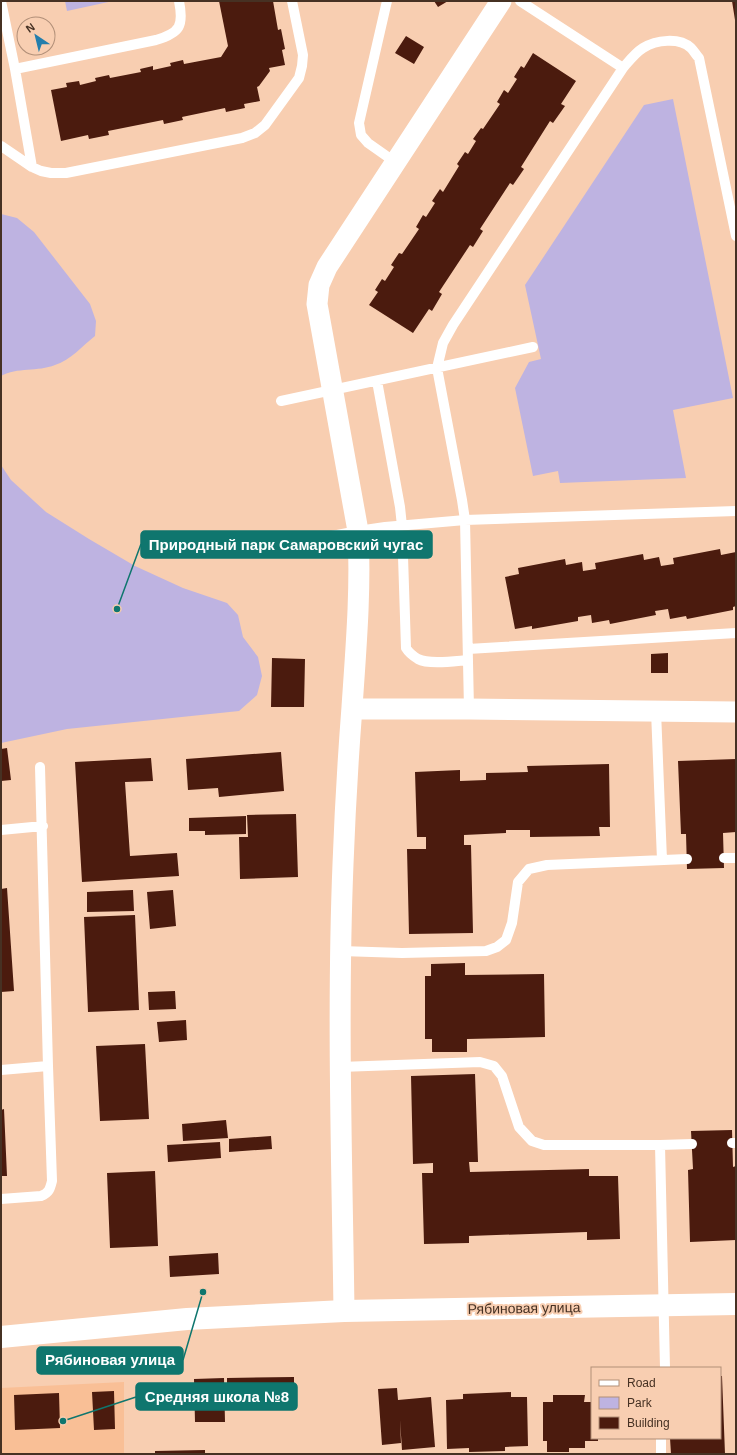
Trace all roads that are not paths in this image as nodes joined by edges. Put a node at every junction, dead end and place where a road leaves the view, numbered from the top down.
1 (1, 1) edge
2 (179, 1) edge
3 (292, 1) edge
4 (387, 1) edge
5 (501, 1) edge
6 (520, 1) edge
7 (622, 68) junction
8 (15, 69) junction
9 (1, 146) edge
10 (395, 162) junction
11 (32, 167) junction
12 (736, 236) edge
13 (533, 347) dead end
14 (436, 368) junction
15 (377, 381) junction
16 (332, 390) junction
17 (281, 401) dead end
18 (736, 511) edge
19 (465, 520) junction
20 (402, 526) junction
21 (358, 531) junction
22 (311, 540) dead end
23 (736, 633) edge
24 (468, 649) junction
25 (468, 660) junction
26 (352, 709) junction
27 (469, 709) junction
28 (656, 711) junction
29 (736, 712) edge
30 (40, 767) dead end
31 (43, 826) junction
32 (1, 830) edge
33 (724, 858) dead end
34 (736, 858) edge
35 (687, 859) dead end
36 (662, 860) junction
37 (341, 951) junction
38 (48, 1066) junction
39 (340, 1067) junction
40 (1, 1070) edge
41 (692, 1144) dead end
42 (660, 1145) junction
43 (1, 1199) edge
44 (736, 1304) edge
45 (663, 1306) junction
46 (344, 1311) junction
47 (1, 1337) edge
48 (665, 1367) edge
49 (661, 1439) edge
50 (661, 1454) edge

1 - 8 lane
2 - 8 lane
3 - 11 lane
4 - 10 lane
5 - 10 street
6 - 7 lane
7 - 12 lane
7 - 14 lane
8 - 11 lane
9 - 11 lane
10 - 16 street
13 - 14 lane
14 - 15 lane
14 - 19 lane
15 - 16 lane
15 - 20 lane
16 - 17 lane
16 - 21 street
18 - 19 lane
19 - 20 lane
19 - 24 lane
20 - 21 lane
20 - 25 lane
21 - 22 lane
21 - 26 street
23 - 24 lane
24 - 25 lane
25 - 27 lane
26 - 27 street
26 - 37 street
27 - 28 street
28 - 29 street
28 - 36 lane
30 - 31 lane
31 - 32 lane
31 - 38 lane
33 - 34 lane
35 - 36 lane
36 - 37 lane
37 - 39 street
38 - 40 lane
38 - 43 lane
39 - 42 lane
39 - 46 street
41 - 42 lane
42 - 45 lane
44 - 45 street, Рябиновая улица
45 - 46 street, Рябиновая улица
45 - 48 lane
46 - 47 street, Рябиновая улица
49 - 50 lane

